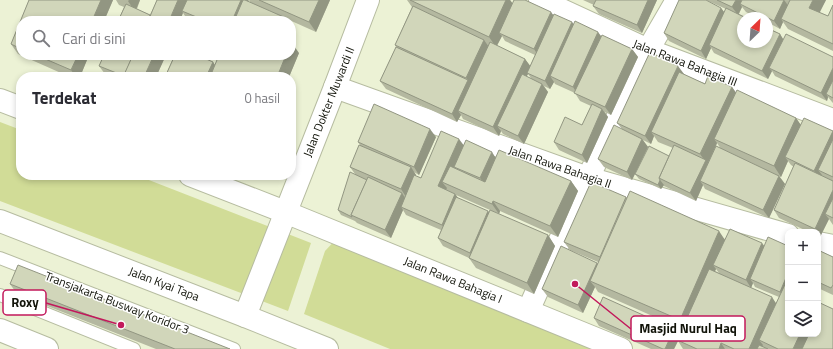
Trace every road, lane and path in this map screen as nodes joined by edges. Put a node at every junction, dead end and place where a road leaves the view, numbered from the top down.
1 (368, 0) edge
2 (540, 0) edge
3 (677, 0) edge
4 (648, 50) junction
5 (335, 87) junction
6 (0, 100) edge
7 (16, 106) edge
8 (833, 120) edge
9 (588, 178) junction
10 (203, 180) edge
11 (285, 212) junction
12 (0, 221) edge
13 (785, 234) edge
14 (821, 244) edge
15 (833, 246) edge
16 (0, 258) edge
17 (0, 295) edge
18 (528, 311) junction
19 (245, 316) junction
20 (0, 330) edge
21 (47, 349) edge
22 (134, 349) edge
23 (234, 349) edge
24 (327, 349) edge
25 (621, 349) edge

1 - 5 street, Jalan Dokter Muwardi II
2 - 4 street, Jalan Rawa Bahagia III
3 - 4 street
4 - 8 street, Jalan Rawa Bahagia III
4 - 9 street
5 - 9 street, Jalan Rawa Bahagia II
5 - 11 street, Jalan Dokter Muwardi II
6 - 7 street
9 - 13 street, Jalan Rawa Bahagia II
9 - 18 street
10 - 11 street, Jalan Rawa Bahagia I
11 - 18 street, Jalan Rawa Bahagia I
11 - 19 street, Jalan Dokter Muwardi II
12 - 19 street, Jalan Kyai Tapa
14 - 15 street
16 - 23 lane, Transjakarta Busway Koridor 3
17 - 22 lane
18 - 25 street, Jalan Rawa Bahagia I
19 - 24 street, Jalan Kyai Tapa
20 - 21 street

